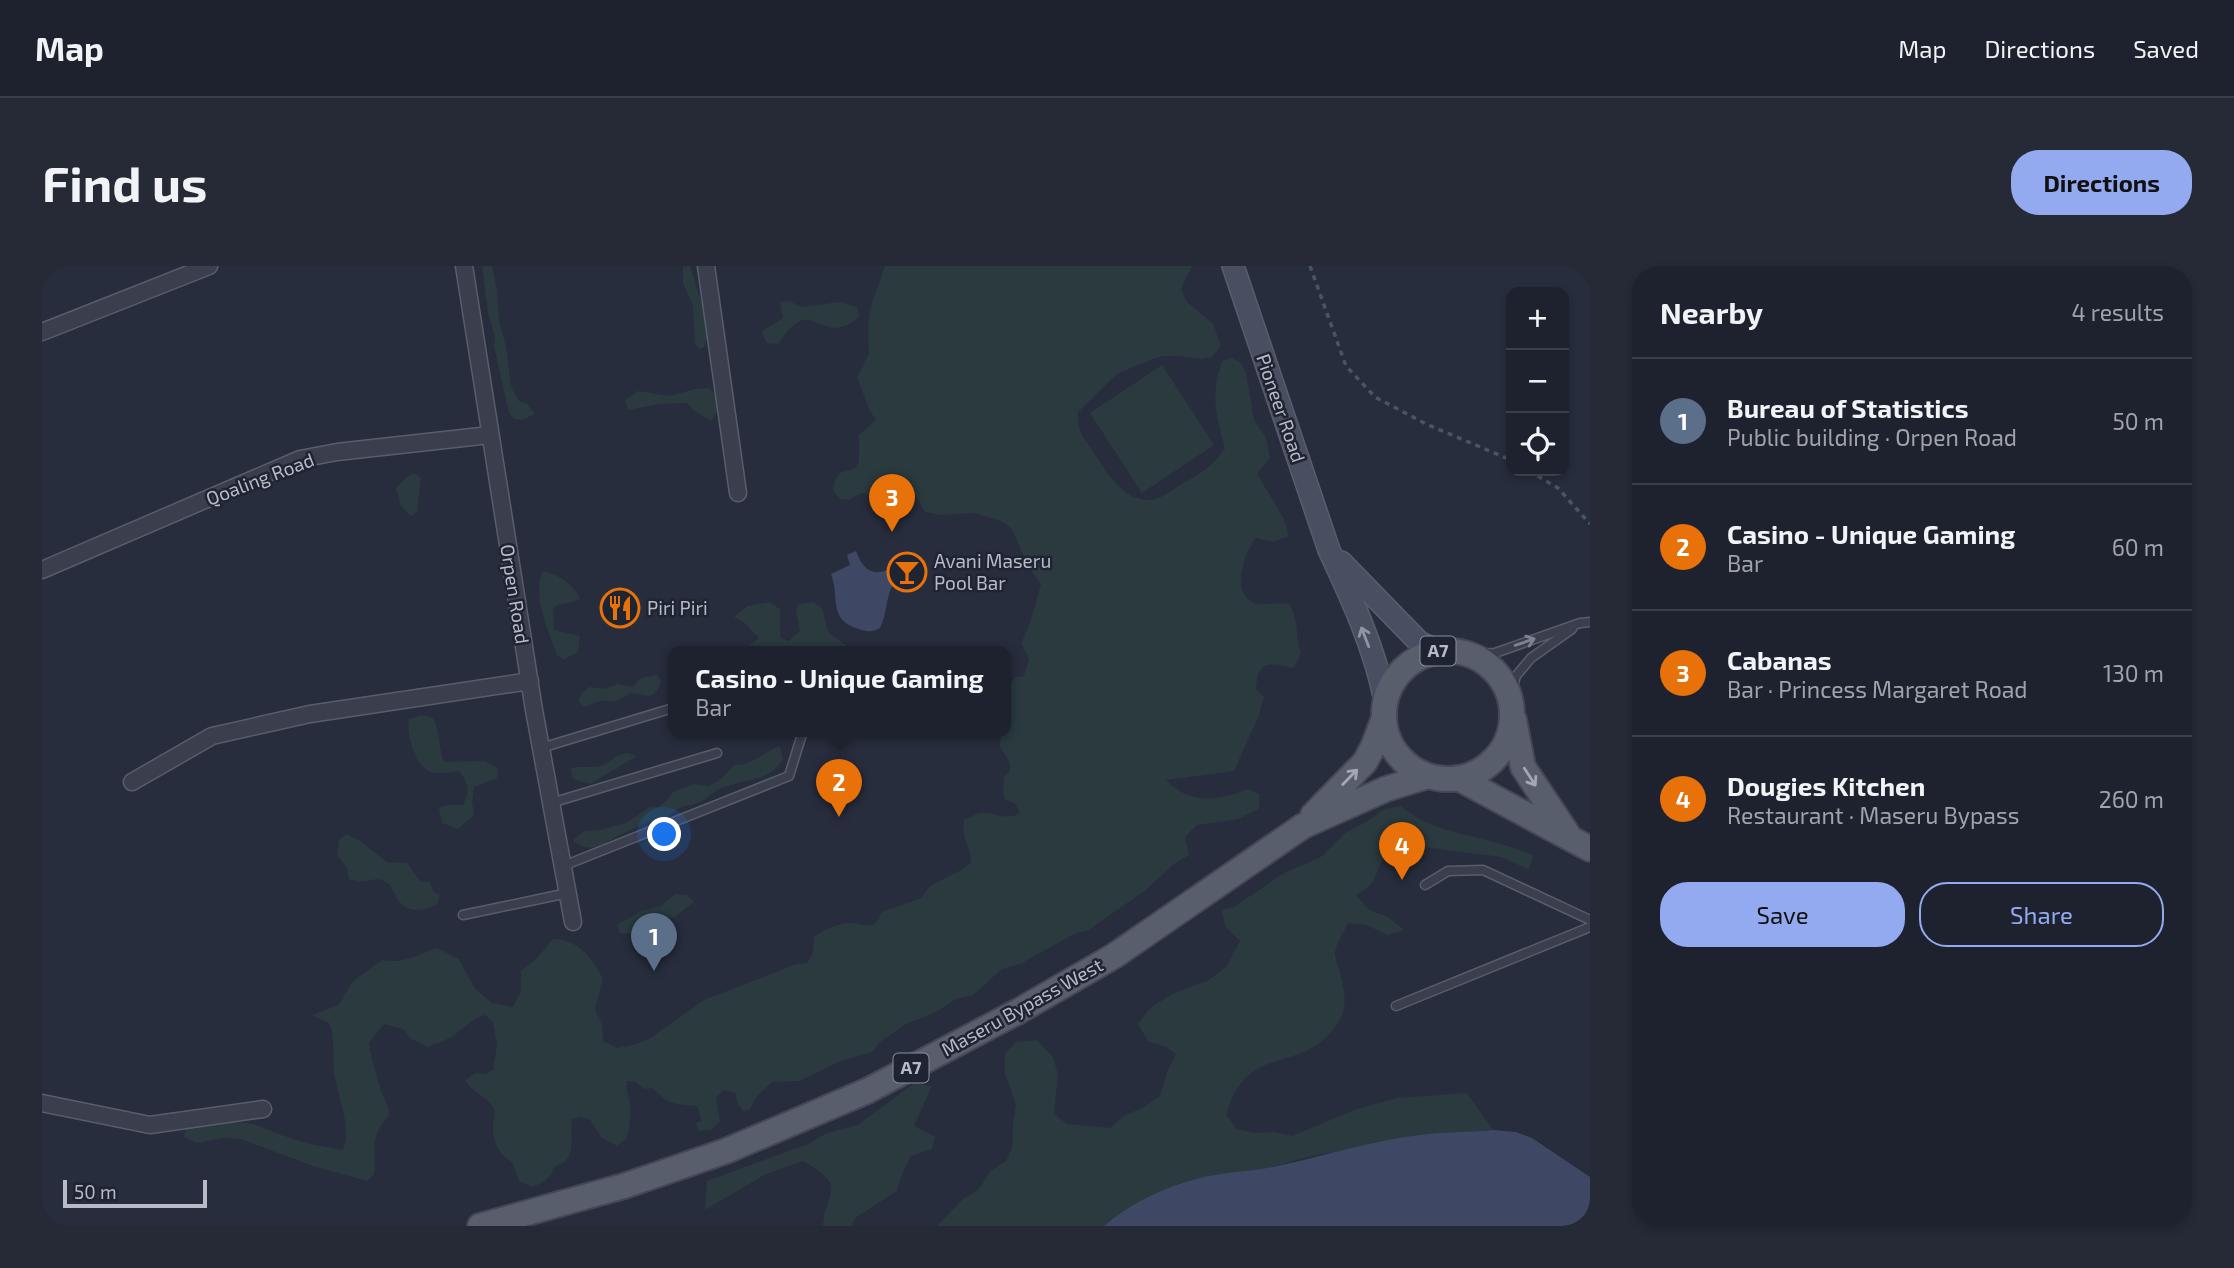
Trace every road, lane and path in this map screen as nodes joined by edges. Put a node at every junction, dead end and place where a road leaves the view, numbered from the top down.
1 (209, 266) edge
2 (464, 266) edge
3 (706, 266) edge
4 (1233, 266) edge
5 (1310, 266) edge
6 (42, 331) edge
7 (490, 435) junction
8 (1506, 458) edge
9 (1538, 476) edge
10 (738, 493) dead end
11 (1590, 524) edge
12 (1329, 550) junction
13 (42, 570) edge
14 (1590, 622) edge
15 (1580, 623) junction
16 (1438, 651) junction
17 (1468, 654) junction
18 (530, 681) junction
19 (1511, 705) junction
20 (668, 710) edge
21 (1385, 710) junction
22 (801, 737) edge
23 (541, 748) junction
24 (717, 753) dead end
25 (1428, 776) junction
26 (1458, 778) junction
27 (132, 782) dead end
28 (551, 803) junction
29 (1303, 826) junction
30 (1580, 843) edge
31 (563, 866) junction
32 (1425, 885) dead end
33 (568, 893) junction
34 (463, 915) dead end
35 (1590, 920) edge
36 (573, 922) dead end
37 (1590, 927) edge
38 (1396, 1006) dead end
39 (42, 1103) edge
40 (263, 1109) dead end
41 (480, 1226) edge

1 - 6 street
2 - 7 street, Orpen Road
3 - 10 street
4 - 12 main road, Pioneer Road
5 - 8 path
7 - 13 street, Qoaling Road
7 - 18 street, Orpen Road
9 - 11 path
12 - 16 main road, Pioneer Road
21 -> 12 main road, Pioneer Road
14 - 15 lane
17 -> 15 lane
15 - 19 lane
16 - 17 main road, A7
16 - 21 main road, A7
17 - 19 main road, A7
18 - 23 street, Orpen Road
18 - 27 street
19 - 26 main road, A7
19 -> 30 main road, A7
20 - 23 lane
21 - 25 main road
29 -> 21 main road, A7
22 - 31 lane
23 - 28 street, Orpen Road
24 - 28 lane
25 - 26 main road, A7
25 - 29 main road, A7
26 - 30 main road, A7
28 - 31 street, Orpen Road
29 - 41 main road, Maseru Bypass West / A7
31 - 33 street, Orpen Road
32 - 35 lane
33 - 34 lane
33 - 36 street, Orpen Road
37 - 38 lane
39 - 40 street

